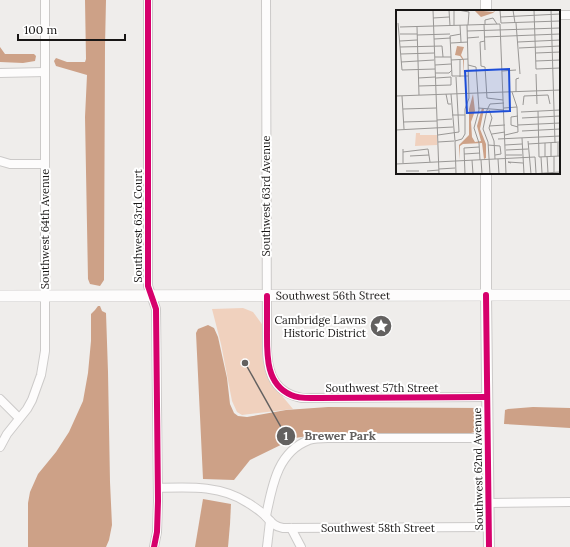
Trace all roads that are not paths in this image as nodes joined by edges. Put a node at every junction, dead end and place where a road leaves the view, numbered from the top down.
1 (45, 0) edge
2 (148, 0) edge
3 (266, 0) edge
4 (45, 72) junction
5 (0, 73) edge
6 (0, 161) edge
7 (45, 164) junction
8 (486, 174) edge
9 (486, 295) junction
10 (570, 295) edge
11 (0, 296) edge
12 (45, 296) junction
13 (151, 296) junction
14 (267, 296) junction
15 (280, 388) joint
16 (487, 398) junction
17 (0, 399) edge
18 (19, 418) junction
19 (2, 436) edge
20 (488, 438) junction
21 (0, 447) edge
22 (158, 488) junction
23 (570, 502) edge
24 (488, 503) junction
25 (268, 518) junction
26 (488, 527) junction
27 (291, 528) junction
28 (154, 547) edge
29 (267, 547) edge
30 (301, 547) edge
31 (489, 547) edge

1 - 4 street, Southwest 64th Avenue
2 - 13 street, Southwest 63rd Court
3 - 14 street, Southwest 63rd Avenue
4 - 5 street
4 - 7 street, Southwest 64th Avenue
6 - 7 street
7 - 12 street, Southwest 64th Avenue
8 - 9 street, Southwest 62nd Avenue
9 - 10 main road, Southwest 56th Street
9 - 14 main road, Southwest 56th Street
9 - 16 street, Southwest 62nd Avenue
11 - 12 main road, Southwest 56th Street
12 - 13 main road, Southwest 56th Street
12 - 18 street, Southwest 64th Avenue
13 - 14 main road, Southwest 56th Street
13 - 22 street, Southwest 63rd Court
14 - 15 street, Southwest 63rd Avenue
15 - 16 street, Southwest 57th Street
16 - 20 street, Southwest 62nd Avenue
17 - 18 street
18 - 19 street, Southwest 64th Avenue
19 - 21 street, Southwest 64th Avenue
20 - 24 street, Southwest 62nd Avenue
20 - 25 street
22 - 25 street, Southwest 58th Street
22 - 28 street, Southwest 63rd Court
23 - 24 street
24 - 26 street, Southwest 62nd Avenue
25 - 27 street, Southwest 58th Street
25 - 29 street
26 - 27 street, Southwest 58th Street
26 - 31 street, Southwest 62nd Avenue
27 - 30 street

